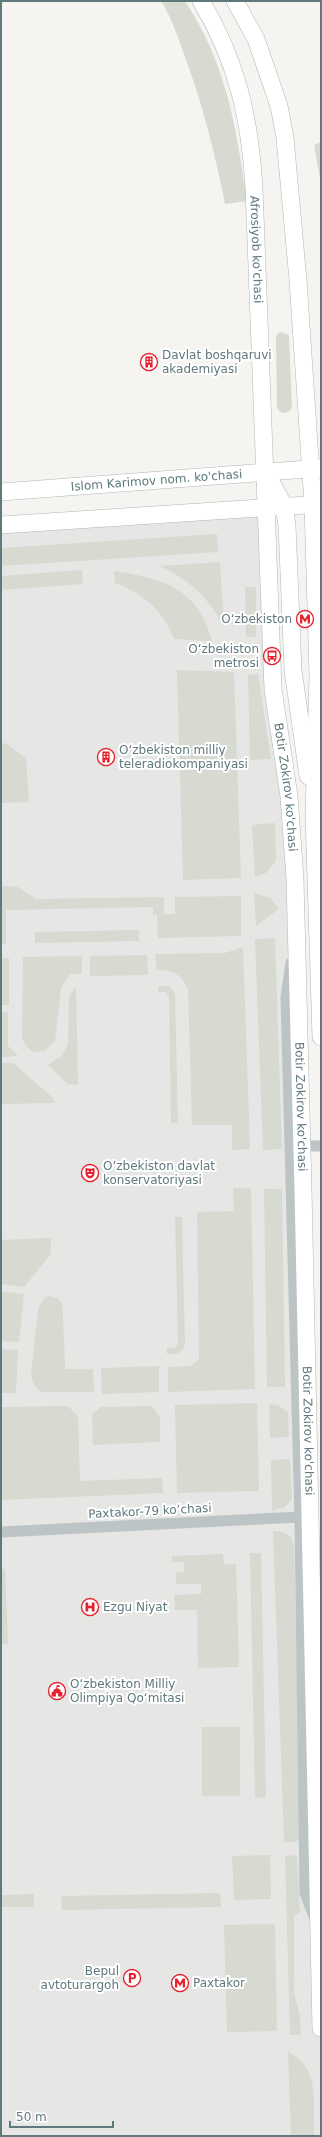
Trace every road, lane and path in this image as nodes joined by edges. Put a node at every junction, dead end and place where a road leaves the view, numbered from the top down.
1 (201, 1) edge
2 (235, 1) edge
3 (316, 469) edge
4 (267, 472) junction
5 (1, 492) edge
6 (317, 504) edge
7 (276, 507) junction
8 (1, 525) edge
9 (314, 815) junction
10 (321, 1037) edge
11 (296, 1146) junction
12 (321, 1146) edge
13 (300, 1517) junction
14 (1, 1532) edge
15 (320, 1929) edge
16 (321, 2028) edge

1 - 4 main road, Afrosiyob ko'chasi
2 - 3 main road
3 - 4 main road, Islom Karimov nom. ko'chasi
3 - 6 main road
4 - 5 main road, Islom Karimov nom. ko'chasi
4 - 7 main road, Afrosiyob ko'chasi
6 - 7 main road
6 - 9 main road
7 - 8 main road
7 - 9 main road
7 - 11 main road, Botir Zokirov ko'chasi
9 - 10 main road
11 - 12 street
11 - 13 street
11 - 15 main road, Botir Zokirov ko'chasi
13 - 14 street, Paxtakor-79 ko‘chasi
13 - 15 street
15 - 16 main road, Botir Zokirov ko'chasi

